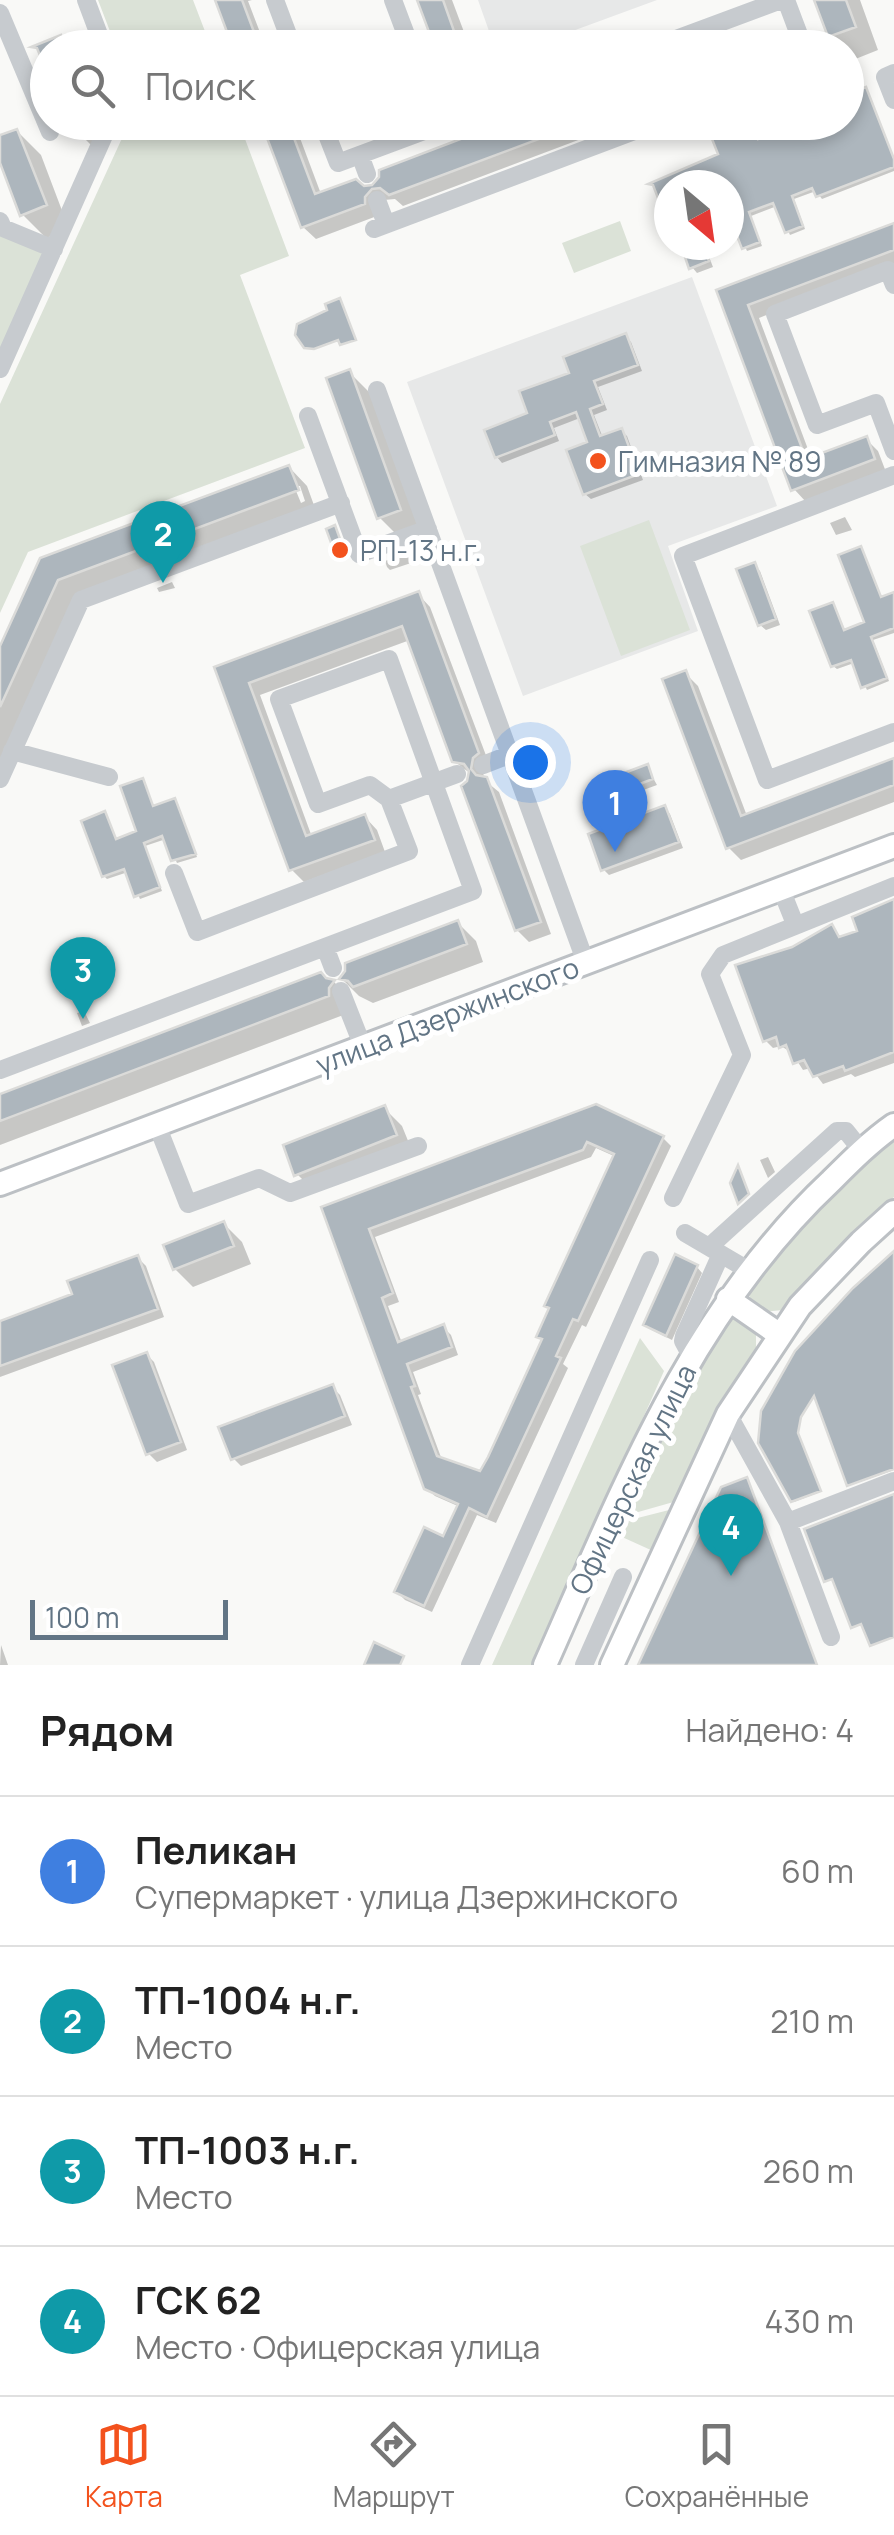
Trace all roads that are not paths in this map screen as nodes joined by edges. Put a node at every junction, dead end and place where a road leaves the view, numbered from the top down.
1 (86, 0) edge
2 (275, 0) edge
3 (393, 0) edge
4 (783, 0) edge
5 (1, 21) edge
6 (97, 30) edge
7 (286, 30) edge
8 (404, 30) edge
9 (701, 30) edge
10 (796, 30) edge
11 (894, 74) edge
12 (30, 87) edge
13 (894, 100) edge
14 (102, 140) edge
15 (329, 140) edge
16 (399, 140) edge
17 (610, 140) edge
18 (360, 155) junction
19 (367, 174) dead end
20 (376, 200) dead end
21 (0, 220) edge
22 (54, 248) junction
23 (894, 286) edge
24 (0, 369) edge
25 (378, 390) dead end
26 (308, 416) dead end
27 (894, 451) edge
28 (894, 475) edge
29 (341, 504) junction
30 (428, 529) junction
31 (894, 732) edge
32 (12, 751) junction
33 (510, 754) junction
34 (483, 765) dead end
35 (457, 774) dead end
36 (110, 777) dead end
37 (0, 778) edge
38 (434, 783) junction
39 (389, 799) junction
40 (894, 846) edge
41 (174, 873) dead end
42 (894, 886) edge
43 (781, 889) junction
44 (795, 924) junction
45 (325, 947) junction
46 (586, 963) junction
47 (333, 968) dead end
48 (342, 991) dead end
49 (363, 1047) junction
50 (0, 1070) edge
51 (157, 1125) junction
52 (894, 1125) edge
53 (418, 1146) dead end
54 (862, 1151) junction
55 (0, 1184) edge
56 (673, 1198) dead end
57 (894, 1212) edge
58 (685, 1233) dead end
59 (715, 1251) junction
60 (650, 1260) dead end
61 (748, 1270) junction
62 (728, 1299) junction
63 (780, 1335) junction
64 (691, 1356) junction
65 (728, 1414) junction
66 (894, 1482) edge
67 (788, 1522) junction
68 (623, 1577) dead end
69 (831, 1637) dead end
70 (470, 1665) edge
71 (545, 1665) edge
72 (584, 1665) edge
73 (612, 1665) edge

1 - 6 street
2 - 7 street
3 - 8 street
4 - 9 street
4 - 10 street
5 - 12 street
11 - 13 street
14 - 22 street
15 - 18 street
16 - 18 street
17 - 20 street
18 - 19 street
21 - 22 street
22 - 24 street
23 - 27 street
25 - 30 street
26 - 29 street
28 - 31 street
29 - 30 street
29 - 32 street
30 - 33 street
32 - 36 street
32 - 37 street
33 - 34 street
33 - 46 street
35 - 38 street
38 - 39 street
38 - 39 street
38 - 45 street
39 - 41 street
40 - 43 main road, улица Дзержинского
42 - 44 street
43 - 44 street
43 - 46 main road, улица Дзержинского
44 - 56 street
45 - 47 street
45 - 50 street
46 - 49 main road, улица Дзержинского
48 - 49 street
49 - 51 main road, улица Дзержинского
51 - 53 street
51 - 55 main road, улица Дзержинского
52 - 54 main road, Офицерская улица
54 - 59 street
54 - 61 main road, Офицерская улица
57 - 63 main road, Офицерская улица
58 - 59 street
59 - 61 street
59 - 64 street
60 - 70 street
61 - 62 main road, Офицерская улица
62 - 63 main road
62 - 64 main road, Офицерская улица
63 - 65 main road, Офицерская улица
64 - 71 main road, Офицерская улица
65 - 67 street
65 - 73 main road, Офицерская улица
66 - 67 street
67 - 69 street
68 - 72 street

